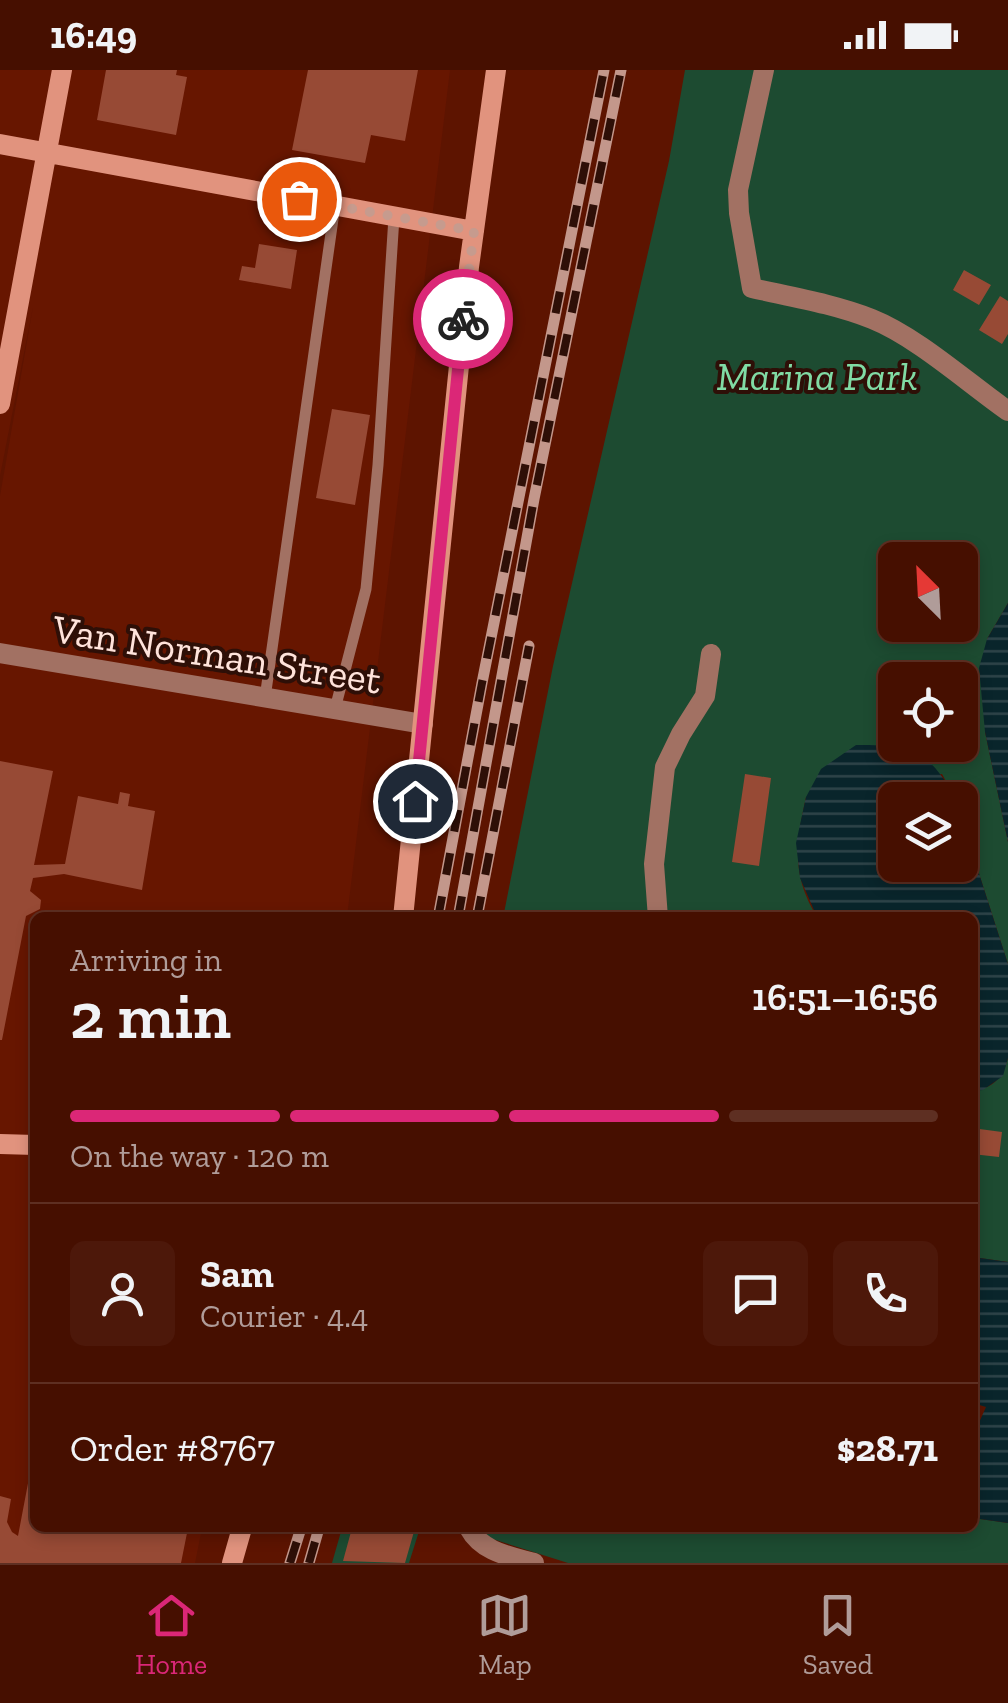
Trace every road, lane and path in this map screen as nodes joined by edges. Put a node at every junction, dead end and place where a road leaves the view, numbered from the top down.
1 (62, 70) edge
2 (496, 70) edge
3 (764, 70) edge
4 (0, 144) edge
5 (47, 152) junction
6 (334, 206) junction
7 (394, 217) junction
8 (474, 231) junction
9 (0, 404) edge
10 (1008, 411) edge
11 (0, 653) edge
12 (711, 654) dead end
13 (265, 698) junction
14 (334, 708) junction
15 (423, 724) junction
16 (404, 912) edge
17 (658, 912) edge
18 (0, 1144) edge
19 (30, 1145) edge
20 (241, 1532) edge
21 (471, 1532) edge
22 (232, 1563) edge
23 (534, 1563) edge

1 - 5 main road
2 - 8 main road
3 - 10 street
4 - 5 main road
5 - 6 main road
5 - 9 main road
6 - 7 main road
6 - 13 lane
7 - 8 main road
7 - 14 lane
8 - 15 main road
11 - 13 street, Van Norman Street
12 - 17 street
13 - 14 street, Van Norman Street
14 - 15 street, Van Norman Street
15 - 16 main road
18 - 19 main road
20 - 22 main road
21 - 23 street

